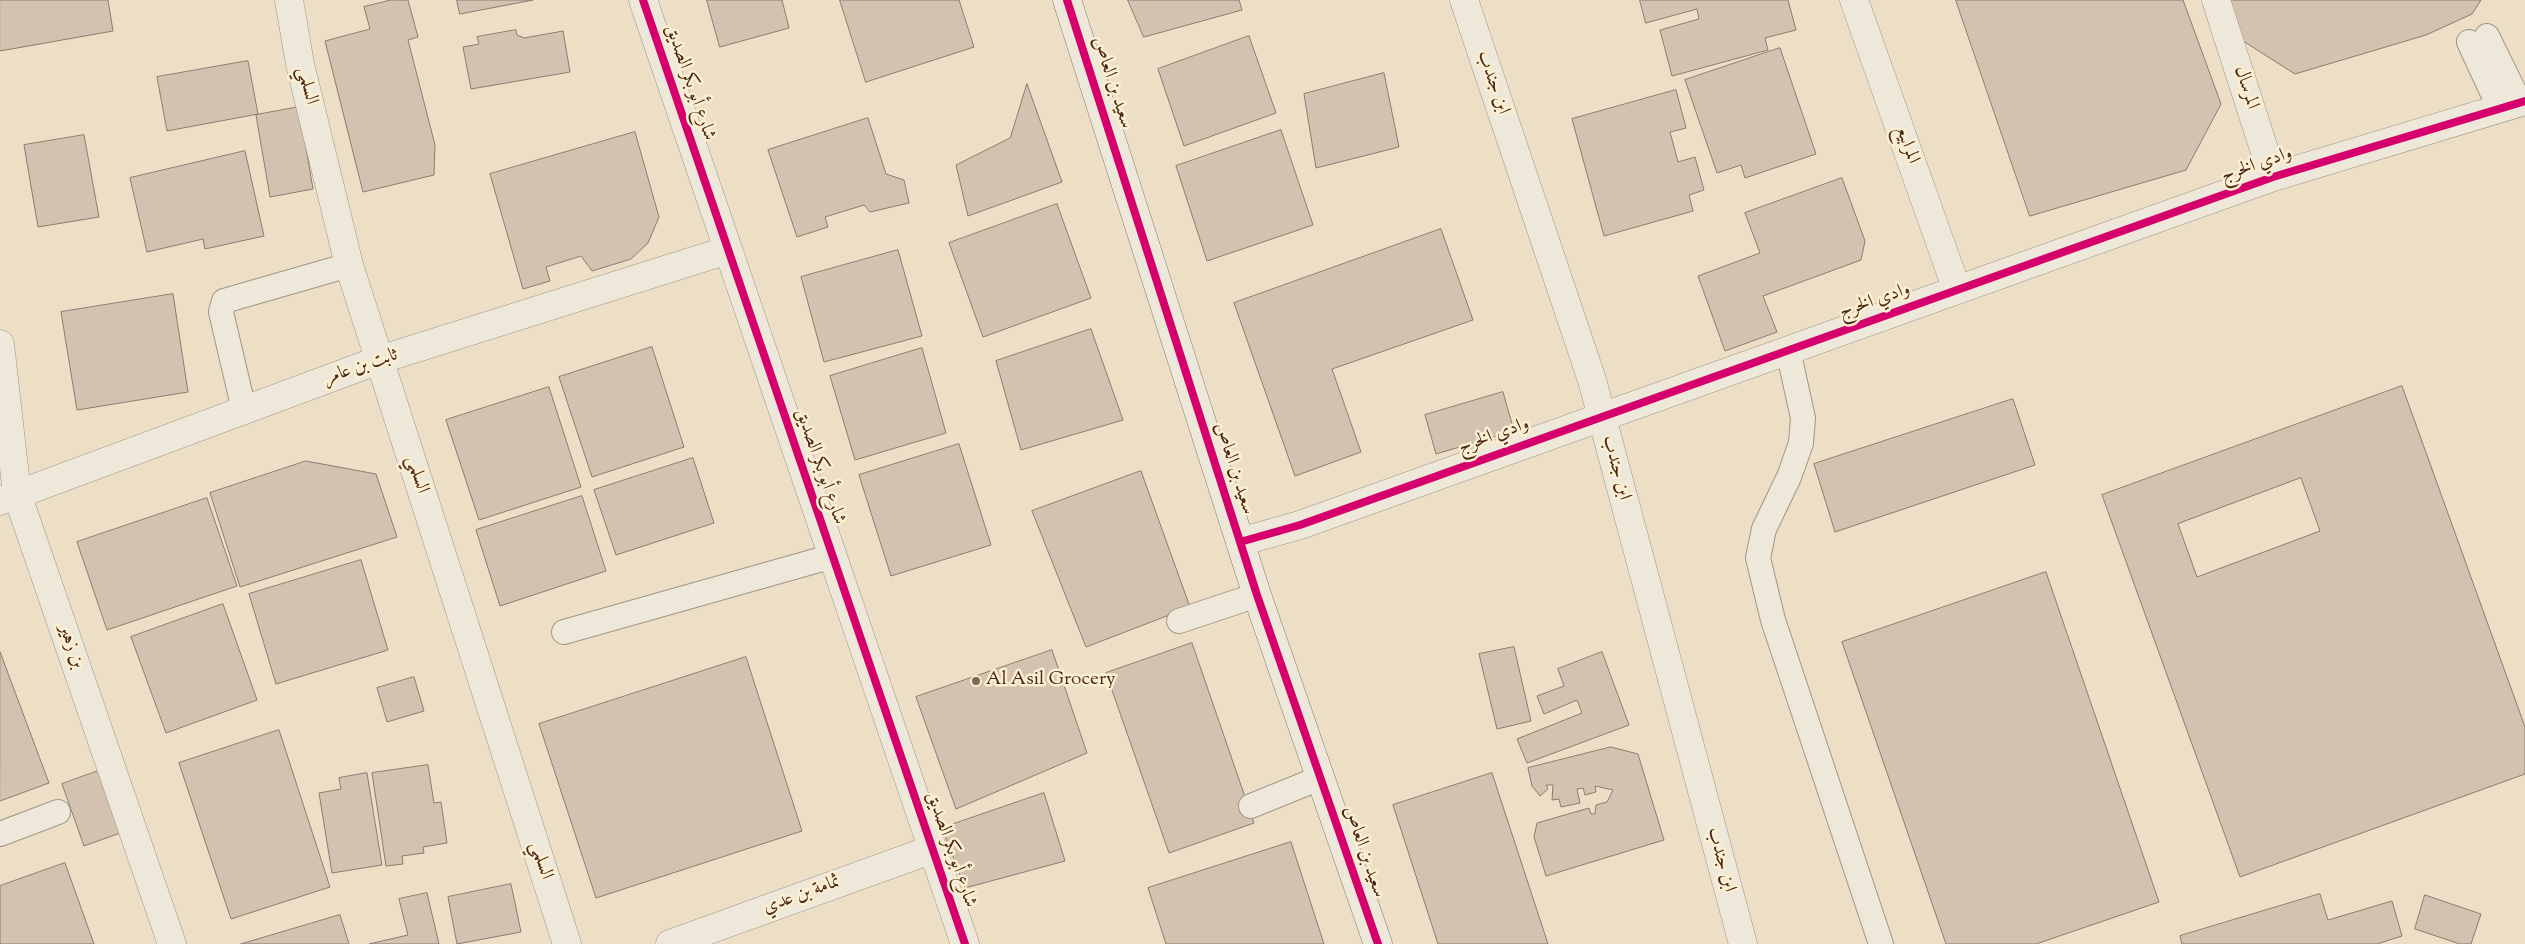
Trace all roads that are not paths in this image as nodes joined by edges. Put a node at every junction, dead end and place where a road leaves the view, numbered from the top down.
1 (289, 0) edge
2 (643, 0) edge
3 (1067, 0) edge
4 (1464, 0) edge
5 (1854, 0) edge
6 (2216, 0) edge
7 (2478, 39) dead end
8 (2515, 104) edge
9 (2273, 177) junction
10 (728, 250) junction
11 (348, 265) junction
12 (1957, 290) junction
13 (0, 344) edge
14 (1788, 350) junction
15 (379, 360) junction
16 (244, 410) junction
17 (1602, 415) junction
18 (9, 497) edge
19 (1240, 542) junction
20 (833, 556) junction
21 (1257, 594) junction
22 (1179, 621) dead end
23 (564, 632) dead end
24 (1320, 778) junction
25 (1251, 806) dead end
26 (58, 812) dead end
27 (0, 834) edge
28 (933, 849) junction
29 (172, 944) edge
30 (566, 944) edge
31 (670, 944) edge
32 (965, 944) edge
33 (1378, 944) edge
34 (1742, 944) edge
35 (1881, 944) edge

1 - 11 street, السلمي
2 - 10 street, شارع أبو بكر الصديق
3 - 19 street, سعيد بن العاص
4 - 17 street, ابن جندب
5 - 12 street, المرابيع
6 - 9 street, المرسال
7 - 8 lane
8 - 9 street, وادي الخرج
9 - 12 street, وادي الخرج
10 - 15 street, ثابت بن عامر
10 - 20 street, شارع أبو بكر الصديق
11 - 15 street, السلمي
11 - 16 lane
12 - 14 street, وادي الخرج
13 - 18 street, بن زهير
14 - 17 street, وادي الخرج
14 - 35 lane
15 - 16 street, ثابت بن عامر
15 - 30 street, السلمي
16 - 18 street, ثابت بن عامر
17 - 19 street, وادي الخرج
17 - 34 street, ابن جندب
18 - 29 street, بن زهير
19 - 21 street, سعيد بن العاص
20 - 23 lane
20 - 28 street, شارع أبو بكر الصديق
21 - 22 lane
21 - 24 street, سعيد بن العاص
24 - 25 lane
24 - 33 street, سعيد بن العاص
26 - 27 lane
28 - 31 street, ثمامة بن عدي
28 - 32 street, شارع أبو بكر الصديق

